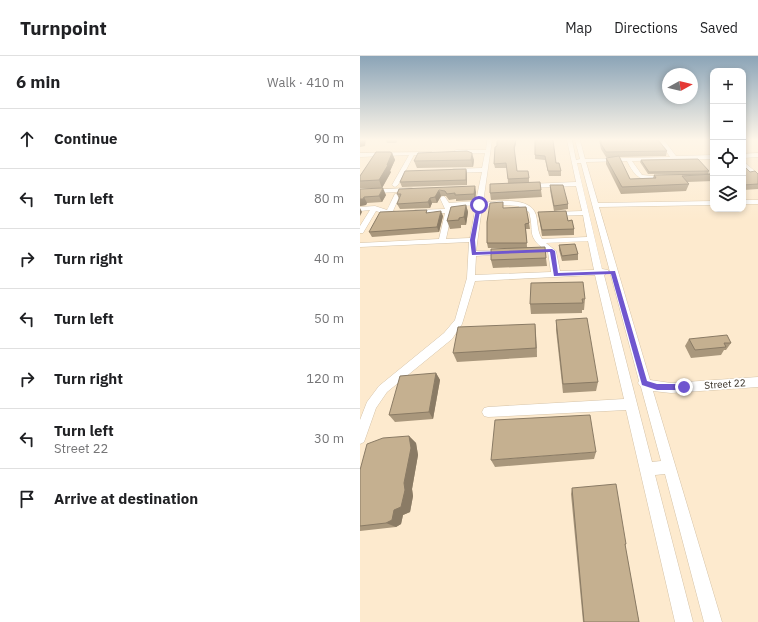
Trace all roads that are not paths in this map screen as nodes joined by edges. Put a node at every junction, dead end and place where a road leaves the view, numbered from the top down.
1 (405, 166) edge
2 (486, 166) edge
3 (578, 166) edge
4 (580, 166) edge
5 (633, 166) edge
6 (747, 166) edge
7 (485, 170) junction
8 (445, 171) edge
9 (402, 172) junction
10 (410, 172) edge
11 (758, 176) edge
12 (671, 178) edge
13 (578, 184) junction
14 (395, 185) dead end
15 (518, 186) edge
16 (416, 190) edge
17 (360, 192) edge
18 (397, 196) edge
19 (746, 202) edge
20 (758, 202) edge
21 (710, 203) edge
22 (479, 204) junction
23 (446, 205) junction
24 (595, 205) junction
25 (375, 208) junction
26 (360, 209) edge
27 (389, 213) junction
28 (585, 213) junction
29 (540, 214) junction
30 (360, 231) edge
31 (591, 238) junction
32 (473, 240) junction
33 (540, 241) junction
34 (442, 242) junction
35 (360, 245) edge
36 (536, 251) edge
37 (552, 251) junction
38 (513, 252) edge
39 (473, 254) junction
40 (613, 272) junction
41 (599, 273) junction
42 (556, 275) junction
43 (471, 278) junction
44 (758, 382) edge
45 (644, 383) junction
46 (631, 404) junction
47 (488, 412) dead end
48 (360, 438) edge
49 (668, 467) junction
50 (647, 469) junction
51 (684, 622) edge
52 (713, 622) edge

1 - 9 street
2 - 7 street
3 - 13 street
4 - 24 street
5 - 12 street
6 - 11 street
7 - 8 street
7 - 22 street
9 - 10 street
9 - 14 street
13 - 15 street
13 - 28 street
16 - 17 street
18 - 27 street
19 - 20 street
21 - 24 street
22 - 23 street
22 - 29 street
22 - 32 street
23 - 27 street
23 - 34 street
24 - 40 street
25 - 26 street
25 - 27 street
25 - 30 street
28 - 29 street
28 - 31 street
29 - 33 street
31 - 33 street
31 - 41 street
32 - 34 street
32 - 39 street
33 - 37 street
34 - 35 street
36 - 37 street
37 - 42 street
38 - 39 street
39 - 43 street
40 - 41 street
40 - 45 street
41 - 42 street
41 - 46 street
42 - 43 street
43 - 48 street
44 - 45 street, Street 22
45 - 49 street
46 - 47 street
46 - 50 street
49 - 50 street
49 - 52 street
50 - 51 street

